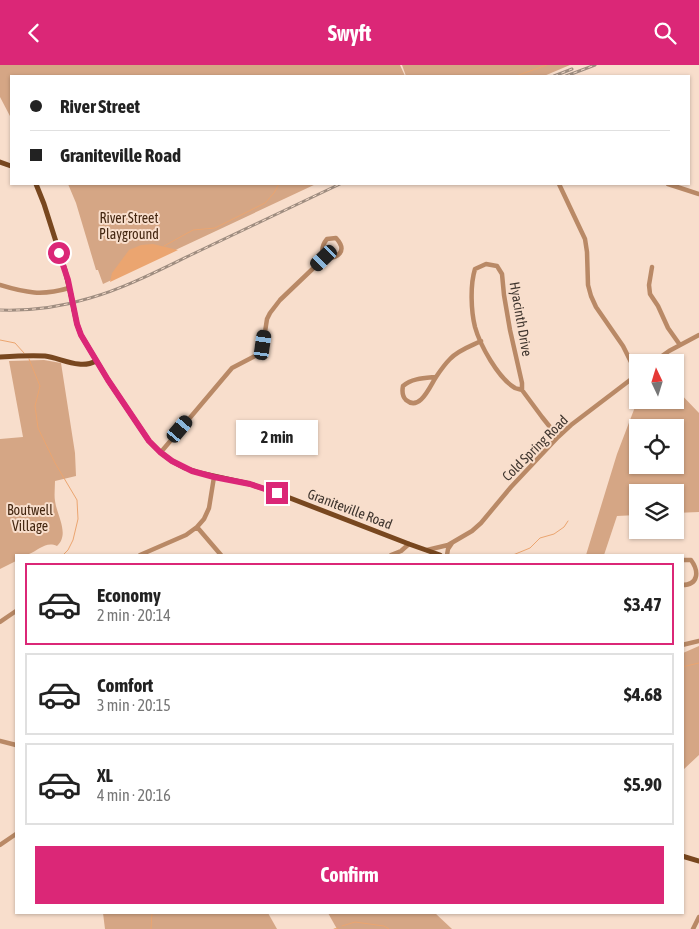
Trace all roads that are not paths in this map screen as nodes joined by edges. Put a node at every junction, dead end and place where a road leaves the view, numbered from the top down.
1 (36, 185) edge
2 (559, 185) edge
3 (671, 185) edge
4 (699, 194) edge
5 (324, 258) junction
6 (652, 267) dead end
7 (0, 285) edge
8 (69, 288) junction
9 (699, 335) edge
10 (481, 341) junction
11 (680, 345) junction
12 (666, 354) edge
13 (0, 357) edge
14 (629, 358) edge
15 (96, 361) junction
16 (436, 377) junction
17 (629, 380) edge
18 (522, 390) junction
19 (558, 437) junction
20 (161, 452) junction
21 (214, 477) junction
22 (197, 527) junction
23 (401, 541) junction
24 (454, 542) junction
25 (409, 544) junction
26 (427, 550) junction
27 (142, 554) edge
28 (220, 554) edge
29 (392, 554) edge
30 (394, 554) edge
31 (437, 554) edge
32 (447, 554) edge
33 (684, 560) edge
34 (684, 585) edge
35 (15, 612) edge
36 (0, 622) edge
37 (699, 641) edge
38 (684, 645) edge
39 (0, 741) edge
40 (15, 745) edge
41 (15, 835) edge
42 (0, 845) edge
43 (684, 857) edge
44 (699, 861) edge
45 (699, 917) edge
46 (693, 929) edge

1 - 8 main road, Graniteville Road
2 - 14 street
3 - 4 street
5 - 5 street
5 - 20 street
6 - 11 street
7 - 8 street
8 - 15 main road, Graniteville Road, bridge
9 - 11 street
10 - 16 street
10 - 18 street, Hyacinth Drive
10 - 18 street, Hyacinth Drive
11 - 12 street
13 - 15 main road
15 - 20 main road, Graniteville Road
16 - 16 street
17 - 19 street, Cold Spring Road
18 - 19 street, Hyacinth Drive
19 - 24 street, Cold Spring Road
20 - 21 main road, Graniteville Road
21 - 22 street
21 - 23 main road, Graniteville Road
22 - 27 street
22 - 28 street
23 - 25 main road, Graniteville Road
23 - 29 street
24 - 26 street, Cold Spring Road
24 - 32 street, Cold Spring Road
25 - 26 main road, Graniteville Road
25 - 30 street
26 - 31 main road, Graniteville Road
33 - 34 street
35 - 36 street
37 - 38 street
39 - 40 street
41 - 42 street
43 - 44 main road
45 - 46 street

